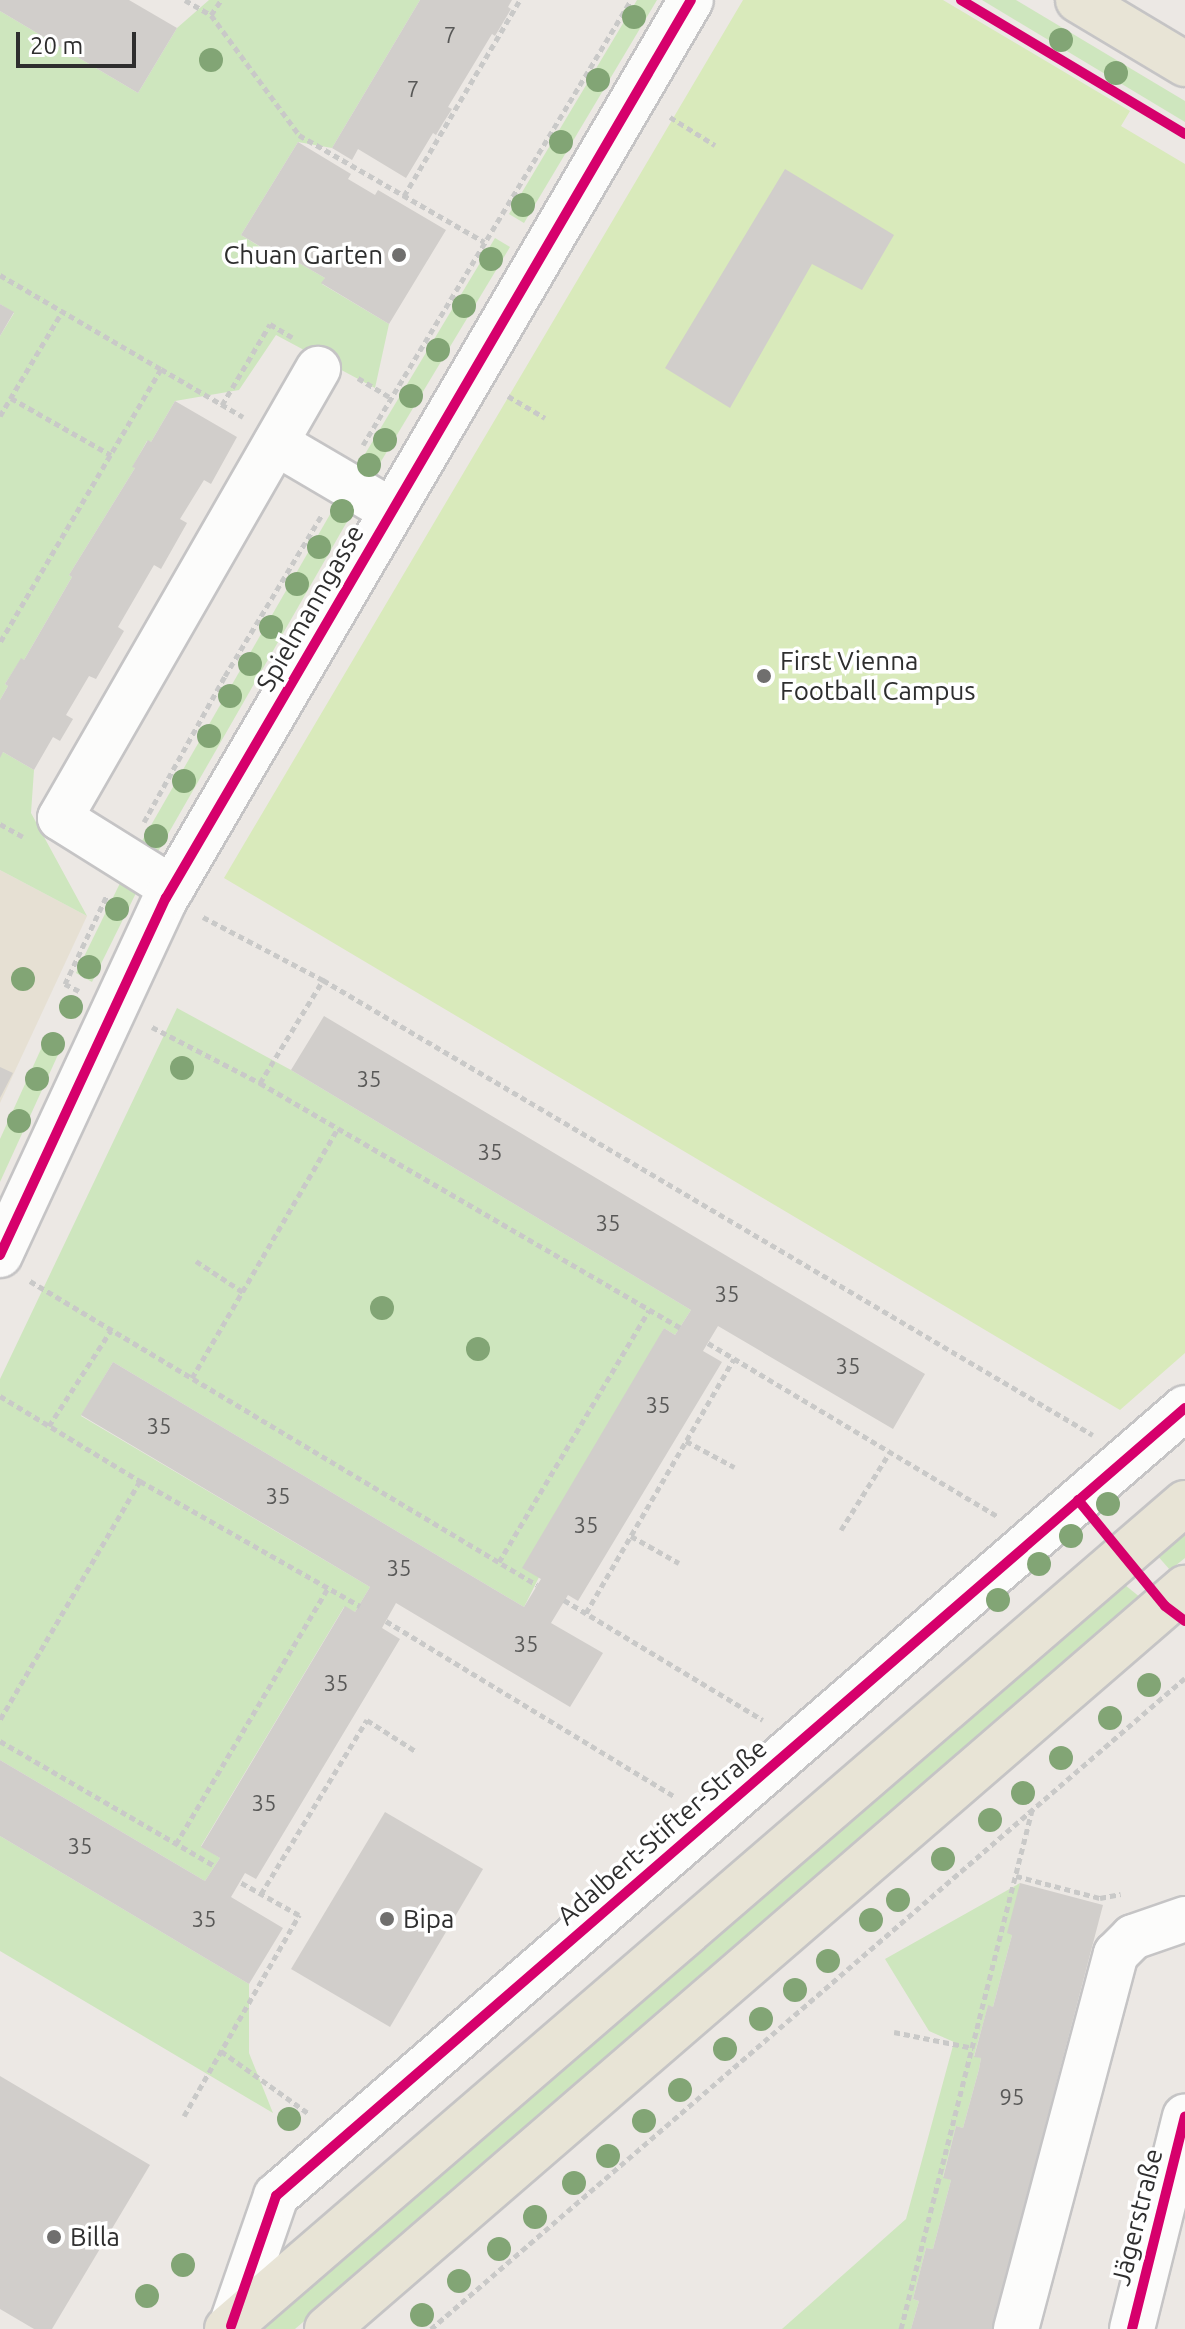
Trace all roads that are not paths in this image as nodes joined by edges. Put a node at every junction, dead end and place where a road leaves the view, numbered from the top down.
1 (691, 0) edge
2 (1078, 0) edge
3 (1185, 64) edge
4 (318, 369) dead end
5 (277, 441) junction
6 (392, 511) junction
7 (169, 893) junction
8 (10, 1265) edge
9 (1185, 1408) edge
10 (1185, 1503) edge
11 (1184, 1590) edge
12 (1185, 1919) edge
13 (1185, 2116) edge
14 (229, 2328) edge
15 (327, 2329) edge
16 (1016, 2329) edge
17 (1132, 2329) edge

1 - 6 street, Spielmanngasse
2 - 3 main road
4 - 5 street
5 - 6 street
5 - 7 street
6 - 7 street, Spielmanngasse
7 - 8 street, Spielmanngasse
9 - 14 street, Adalbert-Stifter-Straße
10 - 14 main road, Adalbert-Stifter-Straße
11 - 15 main road
12 - 16 street
13 - 17 street, Jägerstraße

